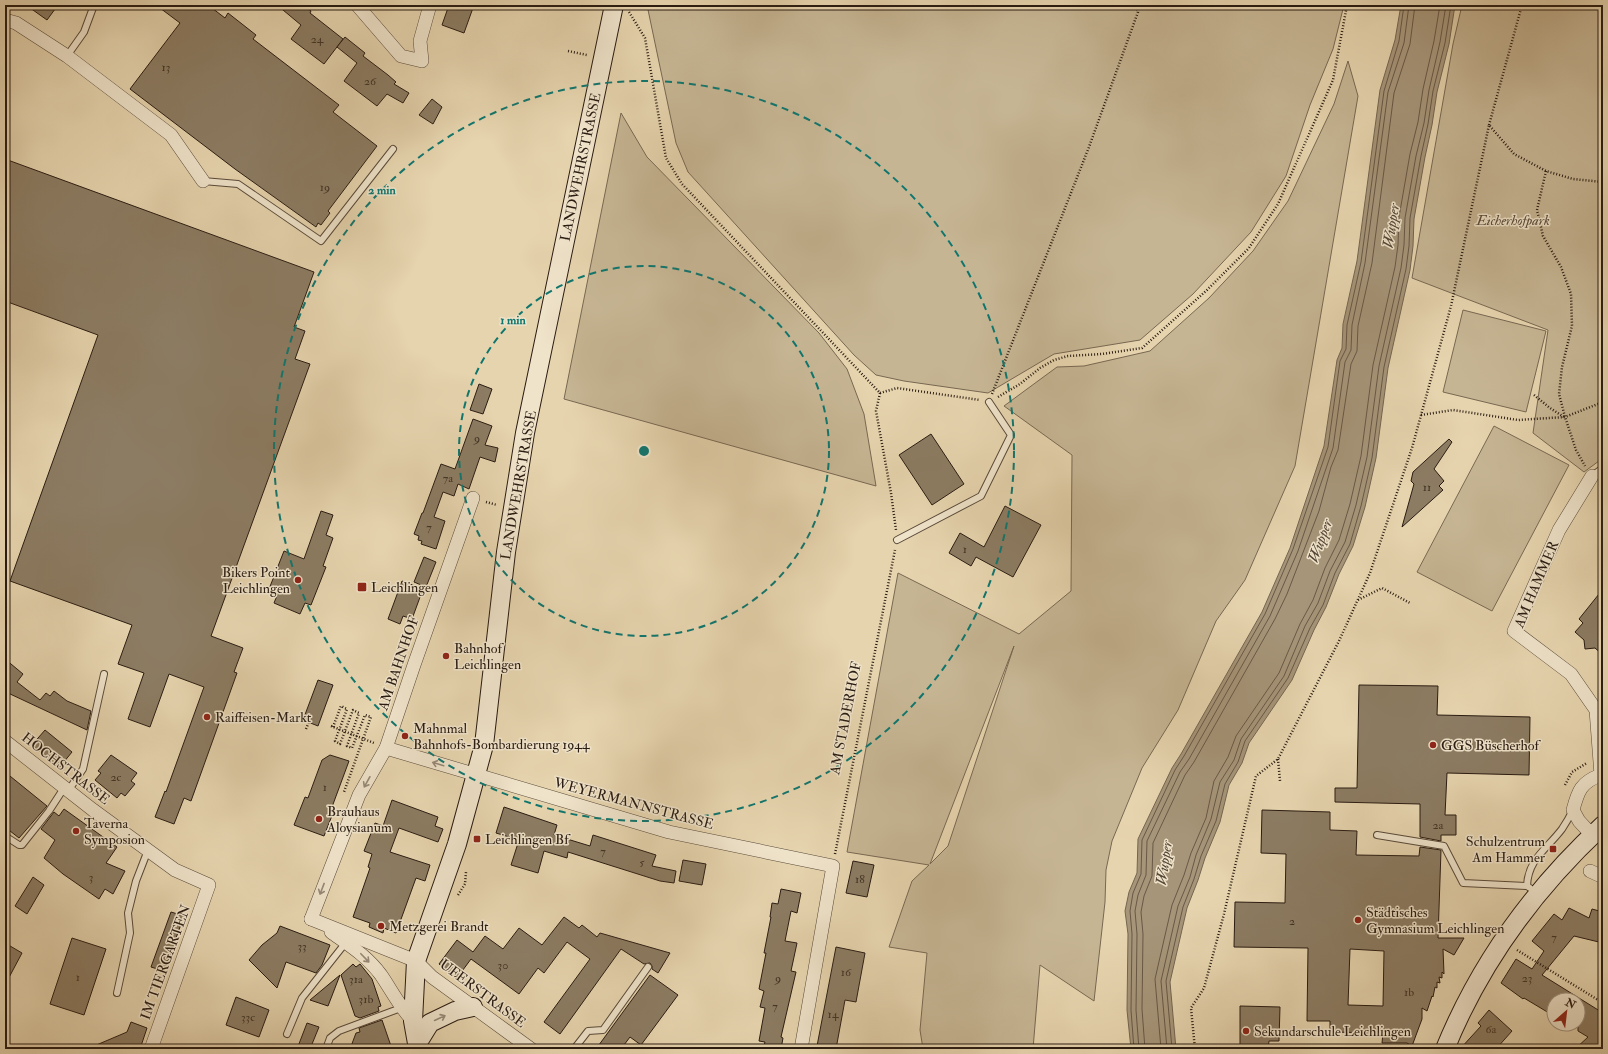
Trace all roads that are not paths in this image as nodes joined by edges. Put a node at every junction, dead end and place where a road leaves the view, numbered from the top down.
1 (94, 5) edge
2 (356, 5) edge
3 (430, 5) edge
4 (623, 10) edge
5 (5, 20) edge
6 (67, 56) junction
7 (393, 149) dead end
8 (203, 181) joint
9 (989, 402) road end
10 (1603, 468) edge
11 (1592, 476) joint
12 (473, 498) dead end
13 (897, 540) road end
14 (104, 674) dead end
15 (5, 741) edge
16 (386, 748) junction
17 (476, 775) junction
18 (1602, 776) edge
19 (66, 789) junction
20 (1573, 810) junction
21 (1598, 830) edge
22 (1377, 835) dead end
23 (5, 836) edge
24 (148, 850) junction
25 (1590, 871) dead end
26 (1603, 877) edge
27 (209, 885) joint
28 (1532, 890) junction
29 (348, 938) junction
30 (416, 961) junction
31 (648, 967) dead end
32 (117, 992) dead end
33 (401, 1008) junction
34 (473, 1008) junction
35 (413, 1021) junction
36 (287, 1034) dead end
37 (417, 1046) edge
38 (151, 1049) edge
39 (326, 1049) edge
40 (532, 1049) edge
41 (574, 1049) edge
42 (801, 1049) edge
43 (1445, 1049) edge

1 - 6 lane
2 - 3 street
4 - 17 main road, LANDWEHRSTRASSE
5 - 6 street
6 - 8 street
7 - 8 lane
9 - 13 lane
10 - 11 lane, AM HAMMER
11 - 18 street, AM HAMMER
12 - 16 street, AM BAHNHOF
14 - 19 lane
15 - 19 street, HOCHSTRASSE
17 -> 16 street
16 -> 29 street, AM BAHNHOF
17 - 30 main road, LANDWEHRSTRASSE
17 - 42 street, WEYERMANNSTRASSE
18 - 20 street, AM HAMMER
19 - 23 lane
19 - 24 street, HOCHSTRASSE
20 - 21 street
20 - 28 lane
21 - 28 main road
22 - 28 lane
24 - 27 street, HOCHSTRASSE
24 - 32 lane
25 - 26 street
27 - 38 street, IM TIERGARTEN
28 - 43 main road
29 - 30 street
29 -> 33 street
29 - 36 lane
30 - 34 street, UFERSTRASSE
30 - 35 main road, LANDWEHRSTRASSE
31 - 41 lane
33 - 35 street
33 - 39 lane
37 -> 34 main road
34 - 40 street, UFERSTRASSE
35 - 37 main road, LANDWEHRSTRASSE

